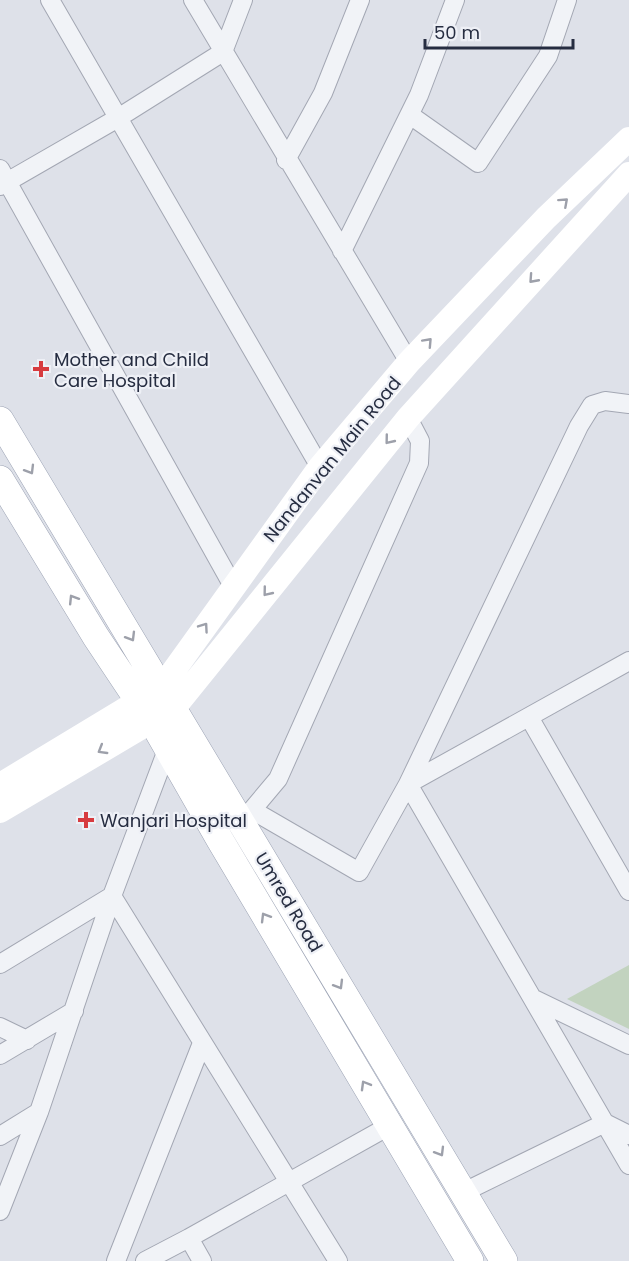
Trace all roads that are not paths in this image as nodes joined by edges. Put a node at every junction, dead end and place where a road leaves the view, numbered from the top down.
1 (50, 0) edge
2 (193, 0) edge
3 (243, 0) edge
4 (360, 0) edge
5 (455, 0) edge
6 (567, 0) edge
7 (224, 52) junction
8 (410, 115) junction
9 (118, 118) junction
10 (629, 139) edge
11 (286, 159) junction
12 (609, 161) junction
13 (629, 174) edge
14 (2, 179) edge
15 (342, 251) junction
16 (409, 362) junction
17 (629, 404) edge
18 (408, 417) junction
19 (0, 420) edge
20 (320, 467) junction
21 (0, 479) edge
22 (233, 586) junction
23 (629, 661) edge
24 (156, 704) junction
25 (529, 717) junction
26 (179, 744) junction
27 (3, 777) edge
28 (408, 784) junction
29 (0, 811) edge
30 (235, 821) junction
31 (629, 891) edge
32 (112, 896) junction
33 (0, 964) edge
34 (532, 998) junction
35 (74, 1011) junction
36 (0, 1028) edge
37 (27, 1040) junction
38 (202, 1043) junction
39 (629, 1045) edge
40 (0, 1055) edge
41 (39, 1112) junction
42 (605, 1123) junction
43 (389, 1126) junction
44 (629, 1135) edge
45 (0, 1136) edge
46 (629, 1165) edge
47 (288, 1182) junction
48 (464, 1192) junction
49 (0, 1211) edge
50 (189, 1238) junction
51 (116, 1261) edge
52 (145, 1261) edge
53 (202, 1261) edge
54 (338, 1261) edge
55 (470, 1261) edge
56 (504, 1261) edge

1 - 9 street
2 - 7 street
3 - 7 street
4 - 11 street
5 - 8 street
6 - 8 street
7 - 9 street
7 - 11 street
8 - 15 street
9 - 14 street
9 - 20 street
10 - 12 main road, Nandanvan Main Road
11 - 15 street
12 - 13 street
16 -> 12 main road, Nandanvan Main Road
13 -> 18 main road
14 - 22 street
15 - 16 street
16 - 20 main road, Nandanvan Main Road
17 - 28 street
18 -> 24 main road
18 - 30 street
19 -> 24 main road, Umred Road
20 - 22 main road, Nandanvan Main Road
24 -> 21 main road
24 -> 22 main road, Nandanvan Main Road
23 - 25 street
24 - 26 main road, Umred Road
24 - 27 main road, Nandanvan Main Road
24 -> 29 main road
25 - 28 street
25 - 31 street
26 - 30 main road, Umred Road
26 - 32 street
28 - 30 street
28 - 34 street
43 -> 30 main road
30 -> 48 main road, Umred Road
32 - 33 street
32 - 35 street
32 - 38 street
34 - 39 street
34 - 42 street
35 - 37 street
35 - 41 street
36 - 37 street
37 - 40 street
38 - 47 street
38 - 51 street
41 - 45 street
41 - 49 street
42 - 44 street
42 - 46 street
42 - 48 street
43 - 47 street
43 - 55 main road
47 - 50 street
47 - 54 street
48 - 56 main road, Umred Road
50 - 52 street
50 - 53 street

